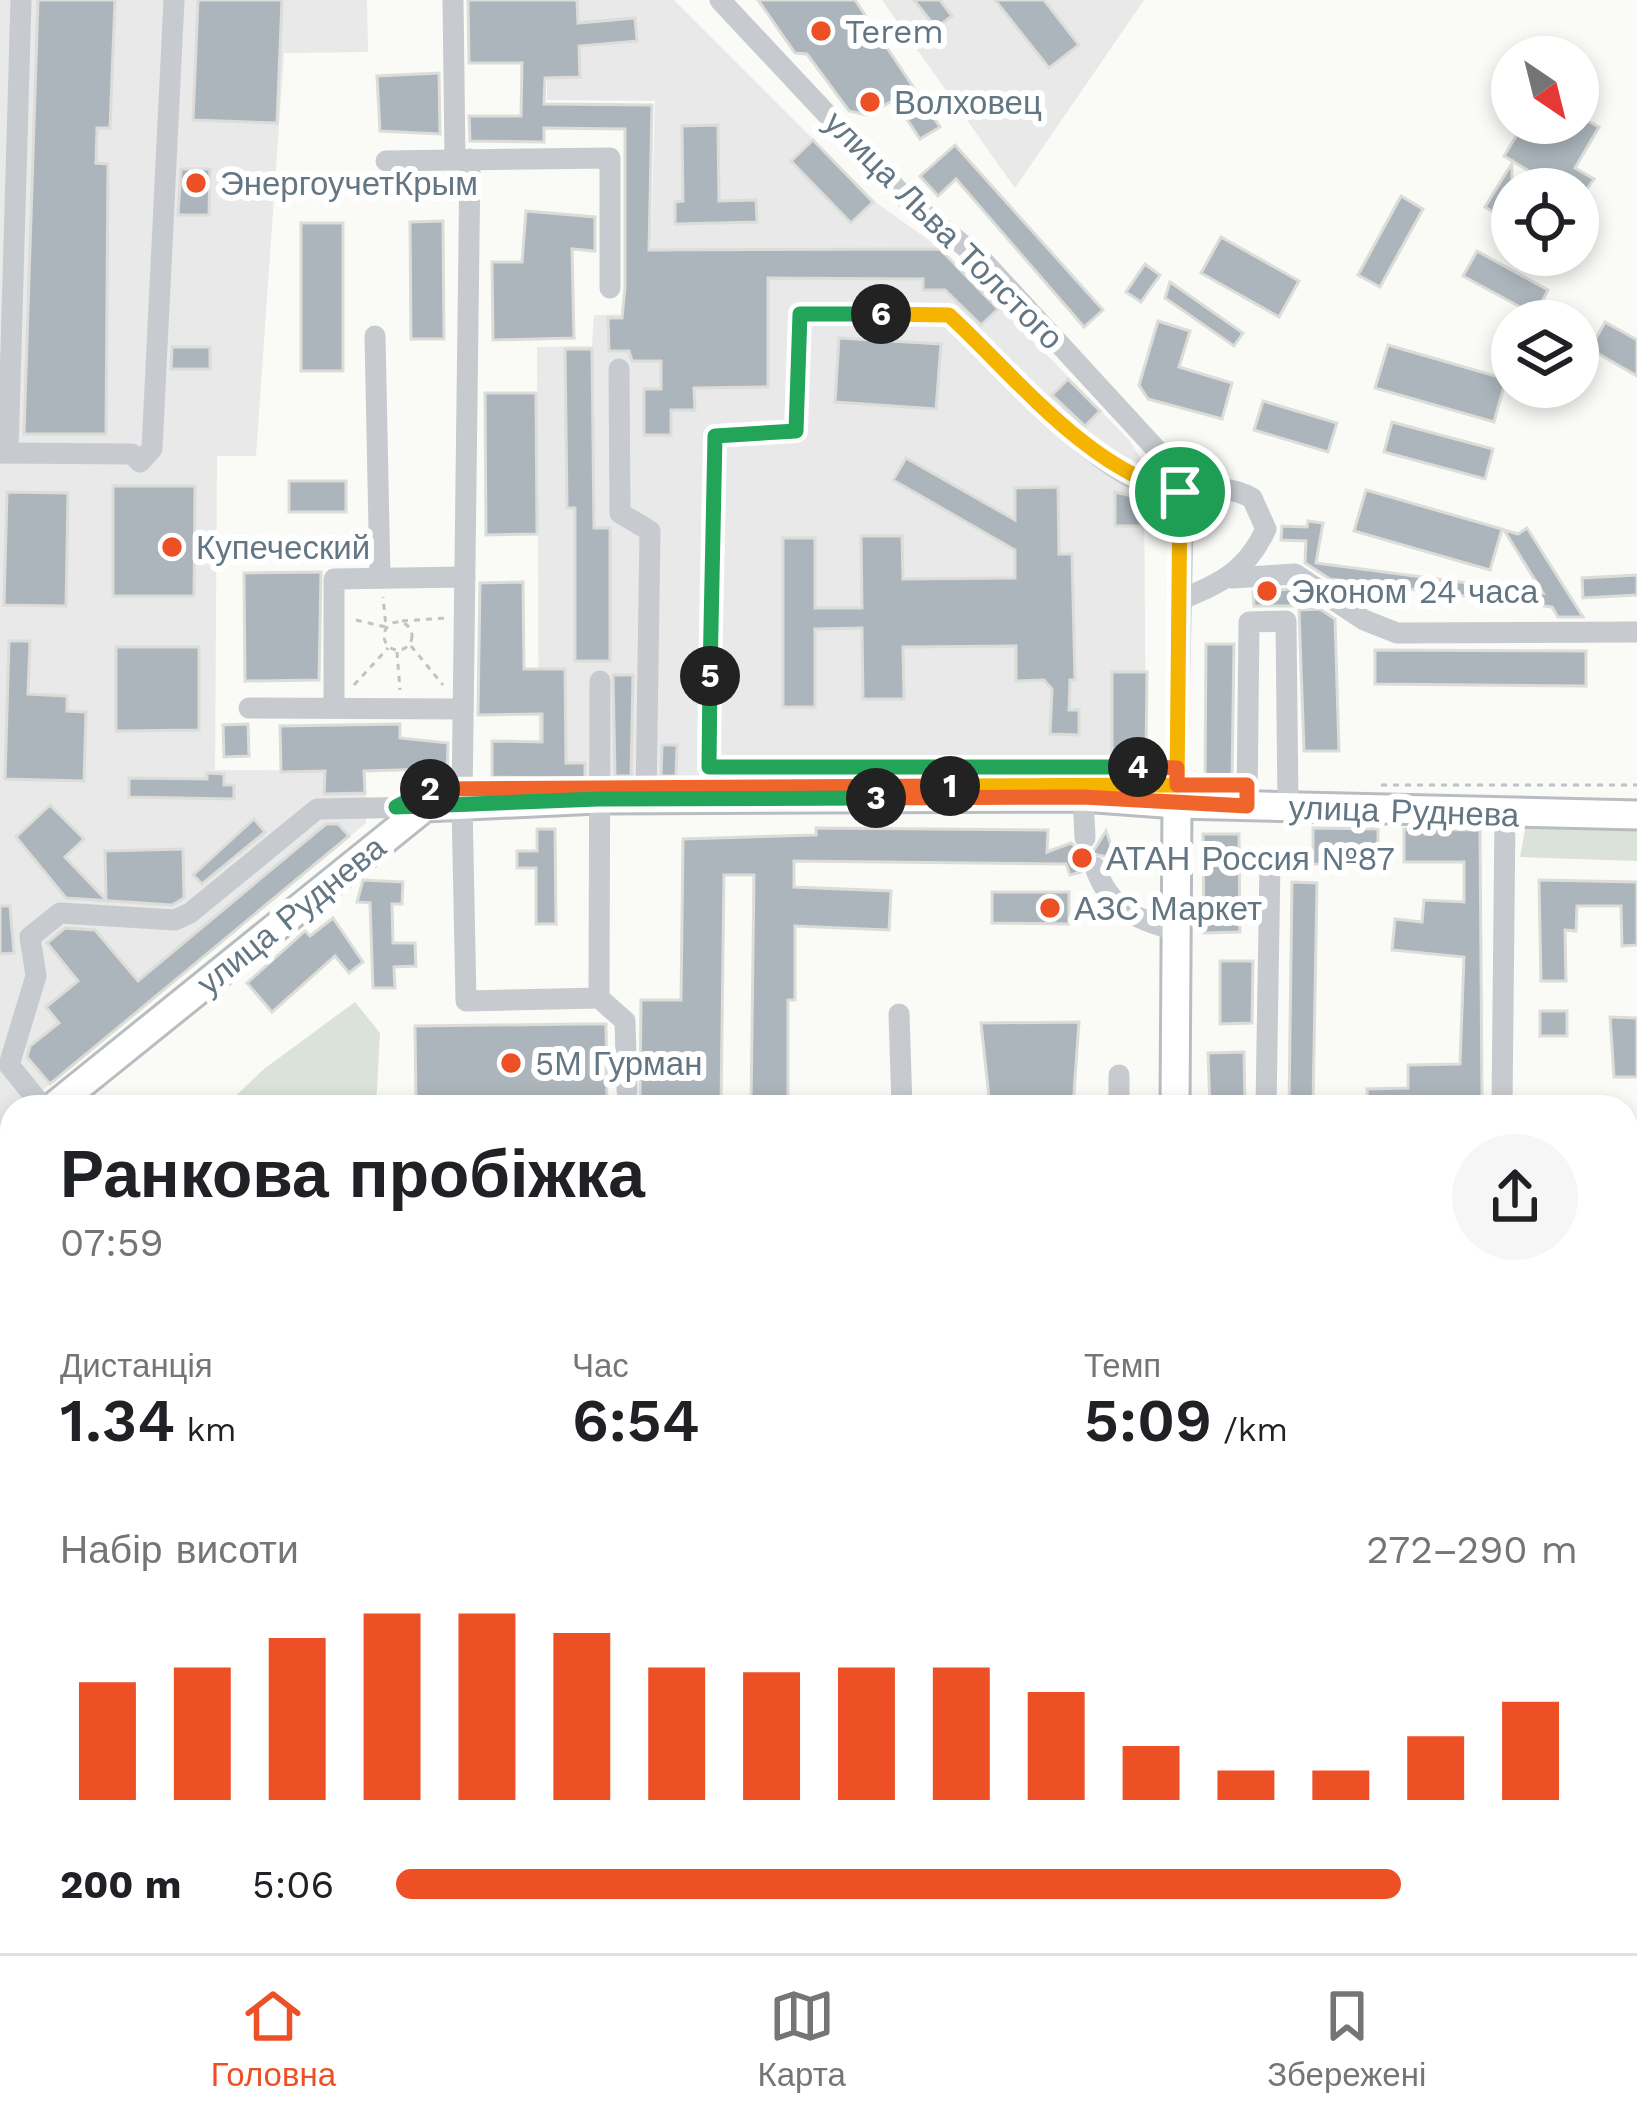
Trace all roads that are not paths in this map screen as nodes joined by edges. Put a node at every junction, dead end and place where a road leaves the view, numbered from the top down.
1 (21, 0) edge
2 (175, 0) edge
3 (454, 0) edge
4 (719, 0) edge
5 (463, 159) junction
6 (386, 161) dead end
7 (610, 288) dead end
8 (375, 335) dead end
9 (619, 369) dead end
10 (4, 453) edge
11 (1180, 492) junction
12 (380, 577) junction
13 (464, 577) junction
14 (1231, 578) junction
15 (1180, 600) junction
16 (1637, 632) edge
17 (600, 682) dead end
18 (249, 708) dead end
19 (334, 708) junction
20 (463, 709) junction
21 (1177, 768) junction
22 (1083, 797) junction
23 (598, 799) junction
24 (646, 799) junction
25 (461, 804) junction
26 (1177, 804) junction
27 (425, 806) junction
28 (1247, 806) junction
29 (1288, 808) junction
30 (1505, 814) junction
31 (1637, 814) edge
32 (1085, 838) dead end
33 (1270, 861) dead end
34 (1095, 867) dead end
35 (1176, 930) junction
36 (598, 998) junction
37 (899, 1014) dead end
38 (1119, 1075) dead end
39 (627, 1091) dead end
40 (33, 1095) edge
41 (68, 1095) edge
42 (902, 1095) edge
43 (1119, 1095) edge
44 (1175, 1095) edge
45 (1266, 1095) edge
46 (1502, 1095) edge

1 - 10 street
2 - 10 street
3 - 5 street
4 - 11 street, улица Льва Толстого
5 - 6 street
5 - 7 street
5 - 13 street
8 - 12 street
9 - 24 street
11 - 14 street
11 - 15 street
11 - 21 street
12 - 13 street
12 - 19 street
13 - 20 street
14 - 15 street
14 - 16 street
15 - 21 street
17 - 23 street
18 - 19 street
19 - 20 street
20 - 25 street
21 - 26 street
22 - 24 main road, улица Руднева
22 - 26 main road, улица Руднева
22 - 32 street
23 - 24 main road, улица Руднева
23 - 25 main road, улица Руднева
23 - 36 street
25 - 27 main road, улица Руднева
25 - 36 street
26 - 28 main road, улица Руднева
26 - 35 main road
27 - 40 street
27 - 41 main road, улица Руднева
28 - 29 main road, улица Руднева
28 - 29 street
29 - 30 main road, улица Руднева
30 - 31 main road, улица Руднева
30 - 46 street
33 - 45 street
34 - 35 street
35 - 44 main road
36 - 39 street
37 - 42 street
38 - 43 street

